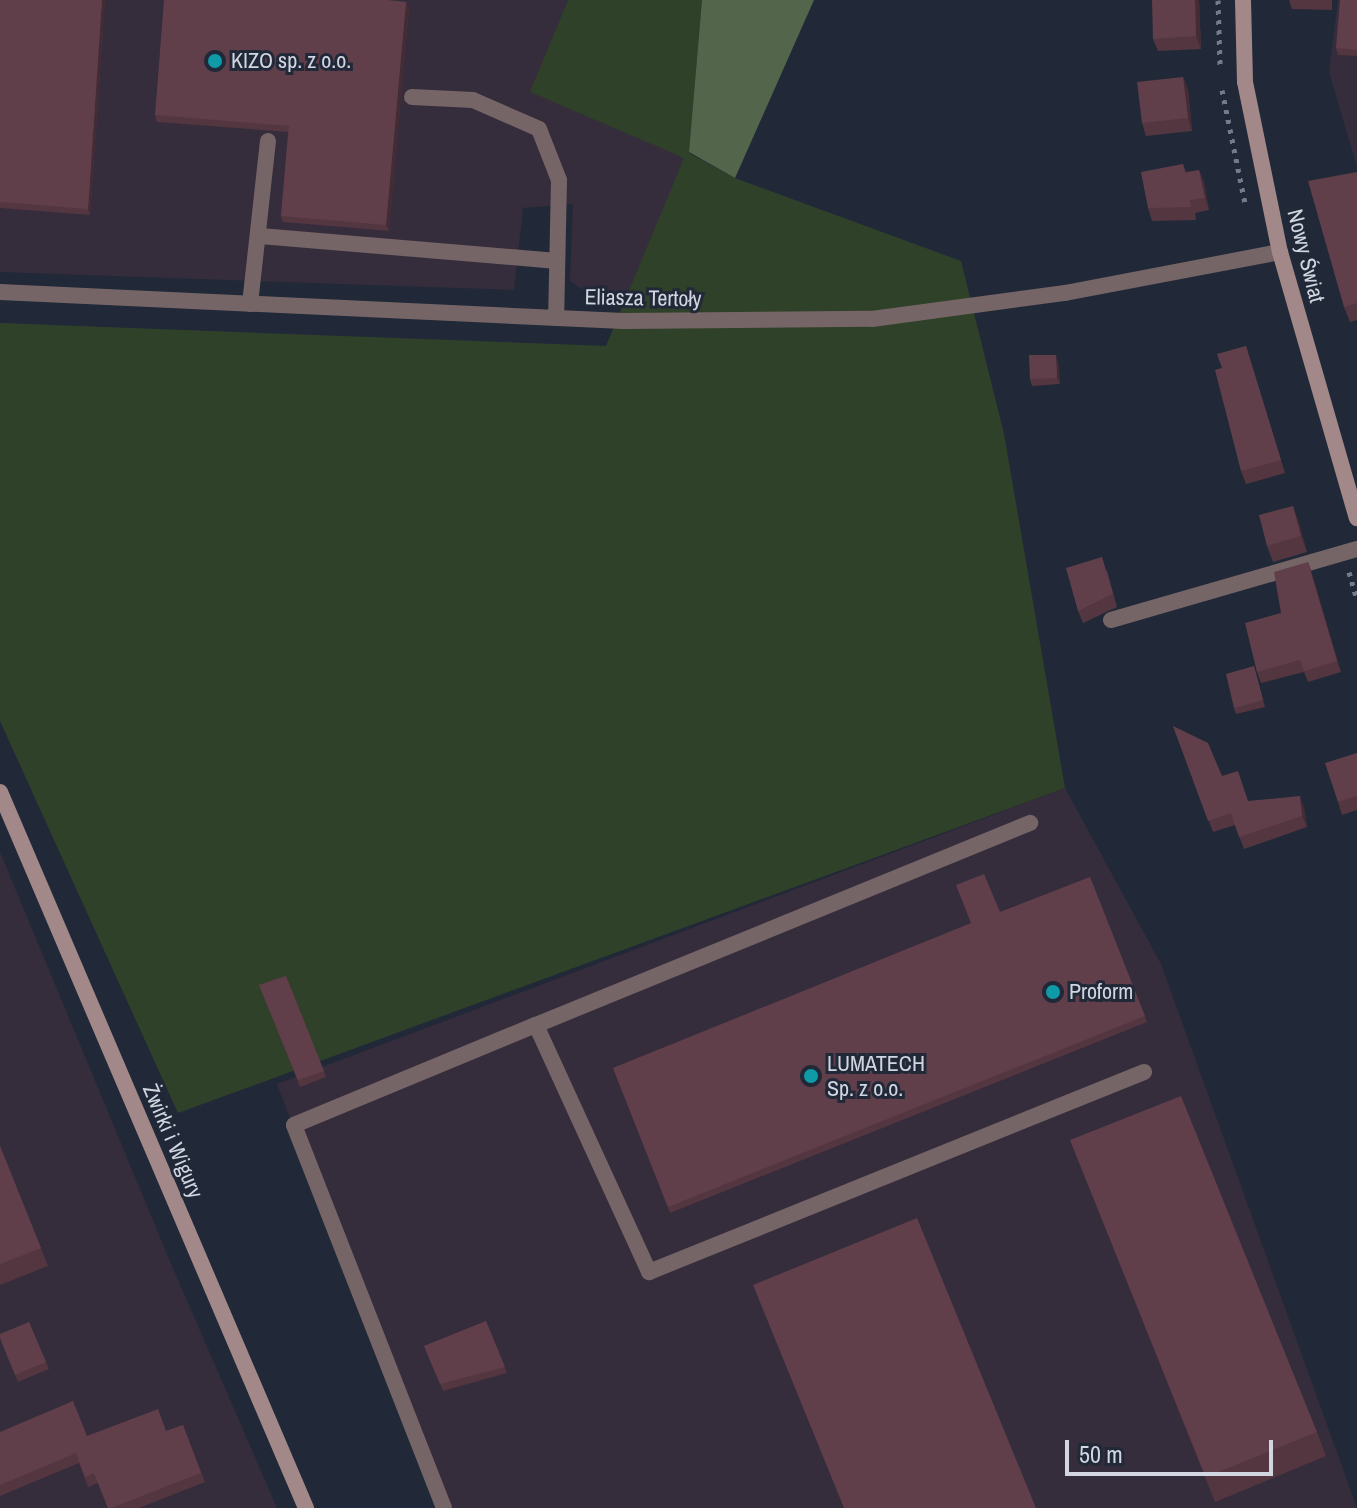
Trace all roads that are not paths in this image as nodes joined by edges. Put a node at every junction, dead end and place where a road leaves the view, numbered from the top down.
1 (1243, 0) edge
2 (412, 97) dead end
3 (268, 141) dead end
4 (260, 236) junction
5 (1280, 252) junction
6 (557, 261) junction
7 (0, 292) edge
8 (250, 304) junction
9 (556, 318) junction
10 (1357, 518) edge
11 (1357, 549) edge
12 (1111, 620) dead end
13 (0, 792) edge
14 (6, 823) edge
15 (1030, 823) dead end
16 (536, 1025) junction
17 (1144, 1072) dead end
18 (306, 1508) edge
19 (444, 1508) edge

1 - 5 street, Nowy Świat
2 - 6 street
3 - 4 street
4 - 6 street
4 - 8 street
5 - 9 street, Eliasza Tertoły
5 - 10 street, Nowy Świat
6 - 9 street
7 - 8 street, Eliasza Tertoły
8 - 9 street, Eliasza Tertoły
11 - 12 street
13 - 14 street, Żwirki i Wigury
14 - 18 street, Żwirki i Wigury
15 - 16 street
16 - 17 street
16 - 19 street

